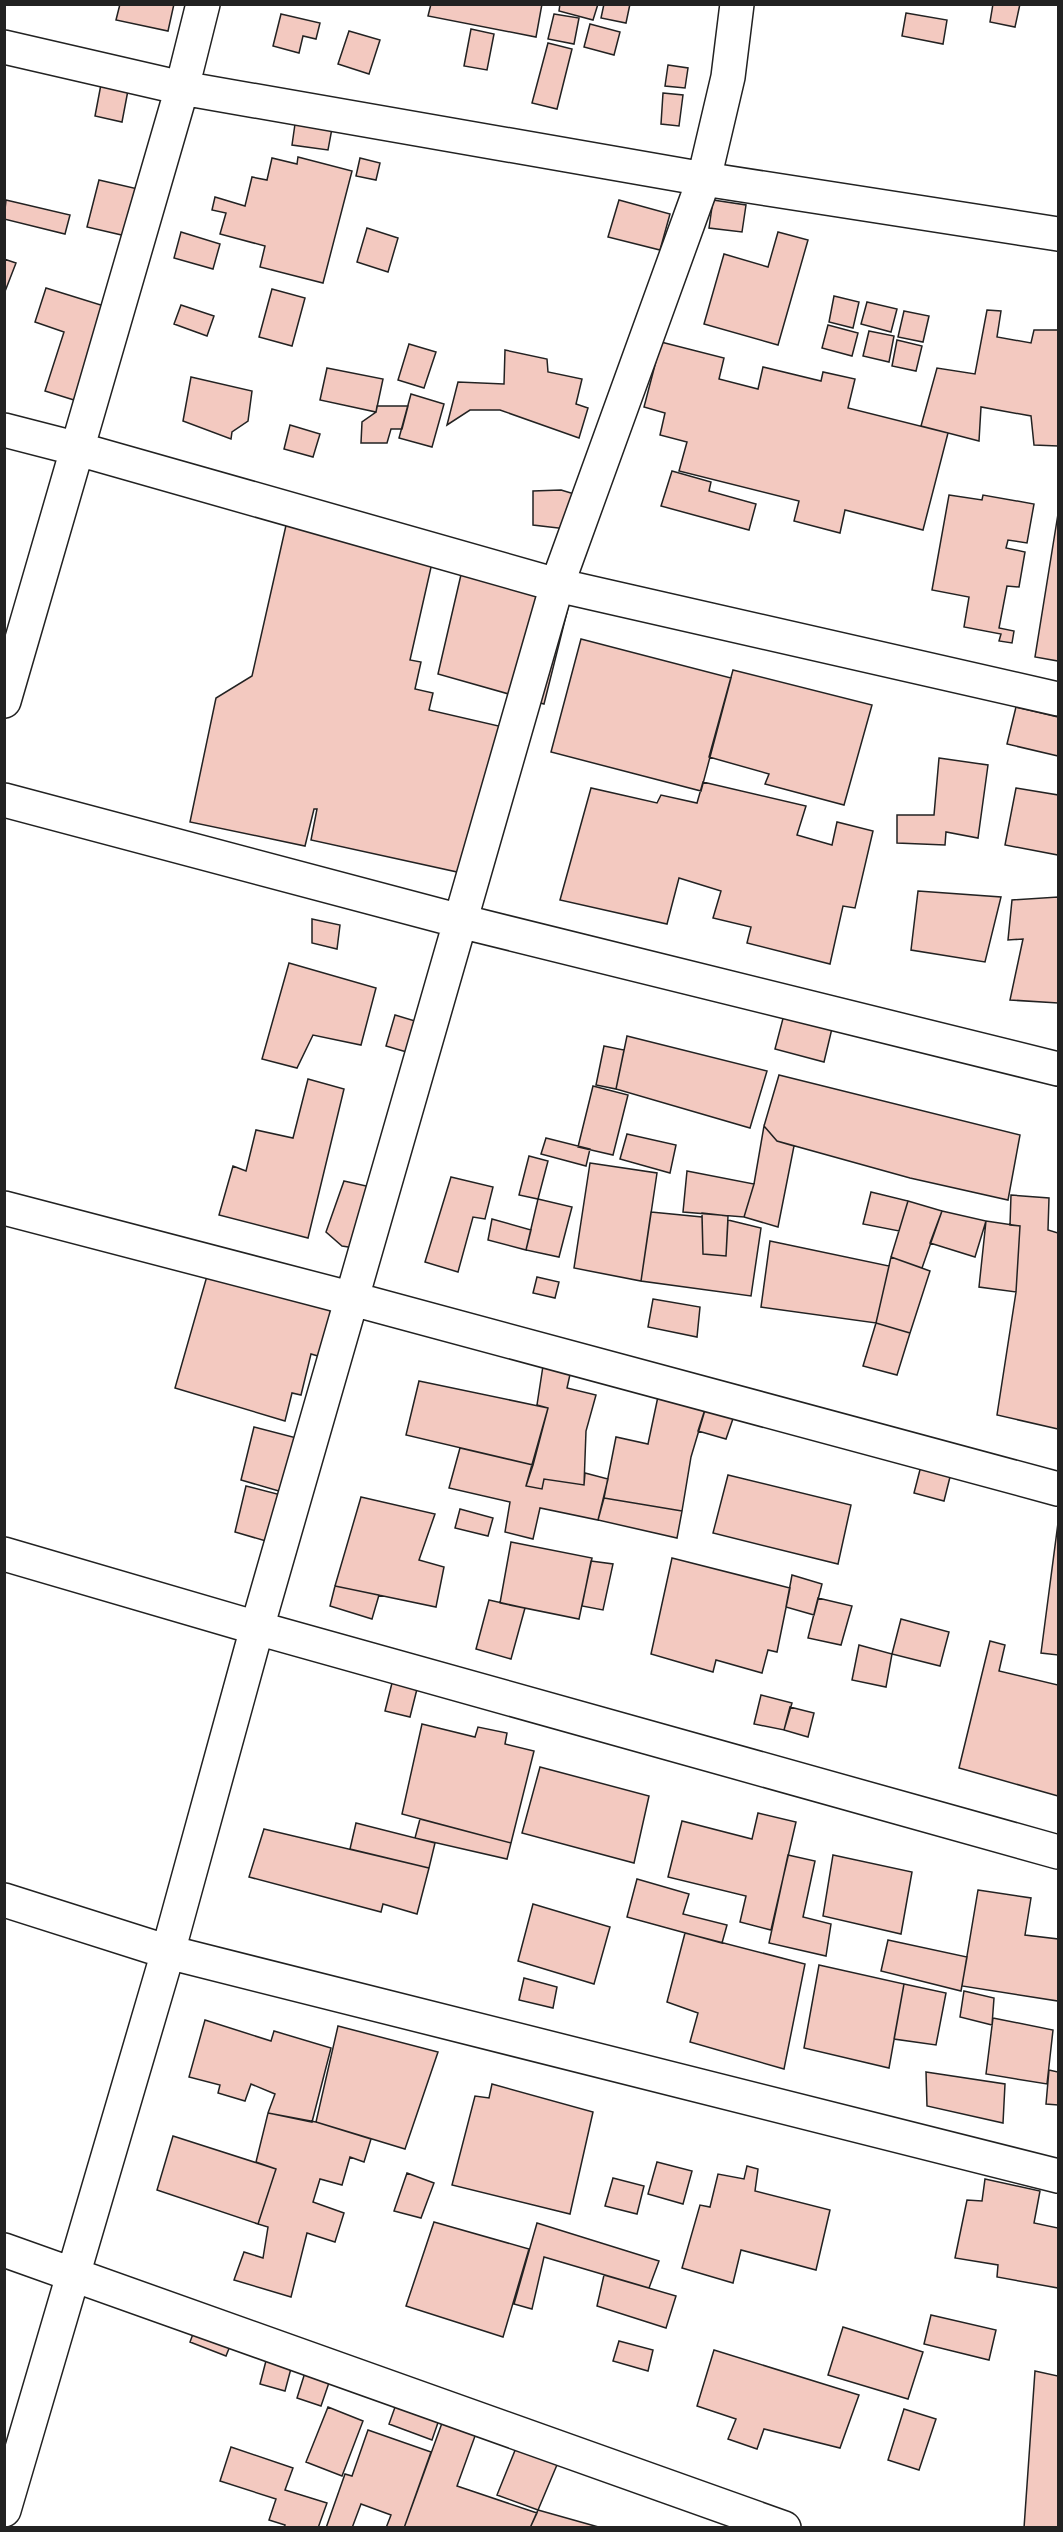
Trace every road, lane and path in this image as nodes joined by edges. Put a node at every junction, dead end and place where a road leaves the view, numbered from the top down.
1 (203, 4) edge
2 (737, 4) edge
3 (4, 47) edge
4 (182, 88) junction
5 (704, 179) junction
6 (1059, 234) edge
7 (4, 430) edge
8 (78, 449) junction
9 (557, 585) junction
10 (1059, 699) edge
11 (4, 702) edge
12 (4, 800) edge
13 (460, 921) junction
14 (1059, 1069) edge
15 (4, 1208) edge
16 (354, 1299) junction
17 (1059, 1489) edge
18 (4, 1554) edge
19 (257, 1628) junction
20 (1059, 1852) edge
21 (4, 1900) edge
22 (168, 1952) junction
23 (1059, 2176) edge
24 (4, 2250) edge
25 (72, 2276) junction
26 (4, 2510) edge
27 (4, 2525) edge
28 (10, 2528) edge
29 (784, 2528) edge

1 - 4 street
2 - 5 street
3 - 4 street
4 - 5 street
4 - 8 street
5 - 6 street
5 - 9 street
7 - 8 street
8 - 9 street
8 - 11 street
9 - 10 street
9 - 13 street
12 - 13 street
13 - 14 street
13 - 16 street
15 - 16 street
16 - 17 street
16 - 19 street
18 - 19 street
19 - 20 street
19 - 22 street
21 - 22 street
22 - 23 street
22 - 25 street
24 - 25 street
25 - 26 street
25 - 29 street
27 - 28 street

